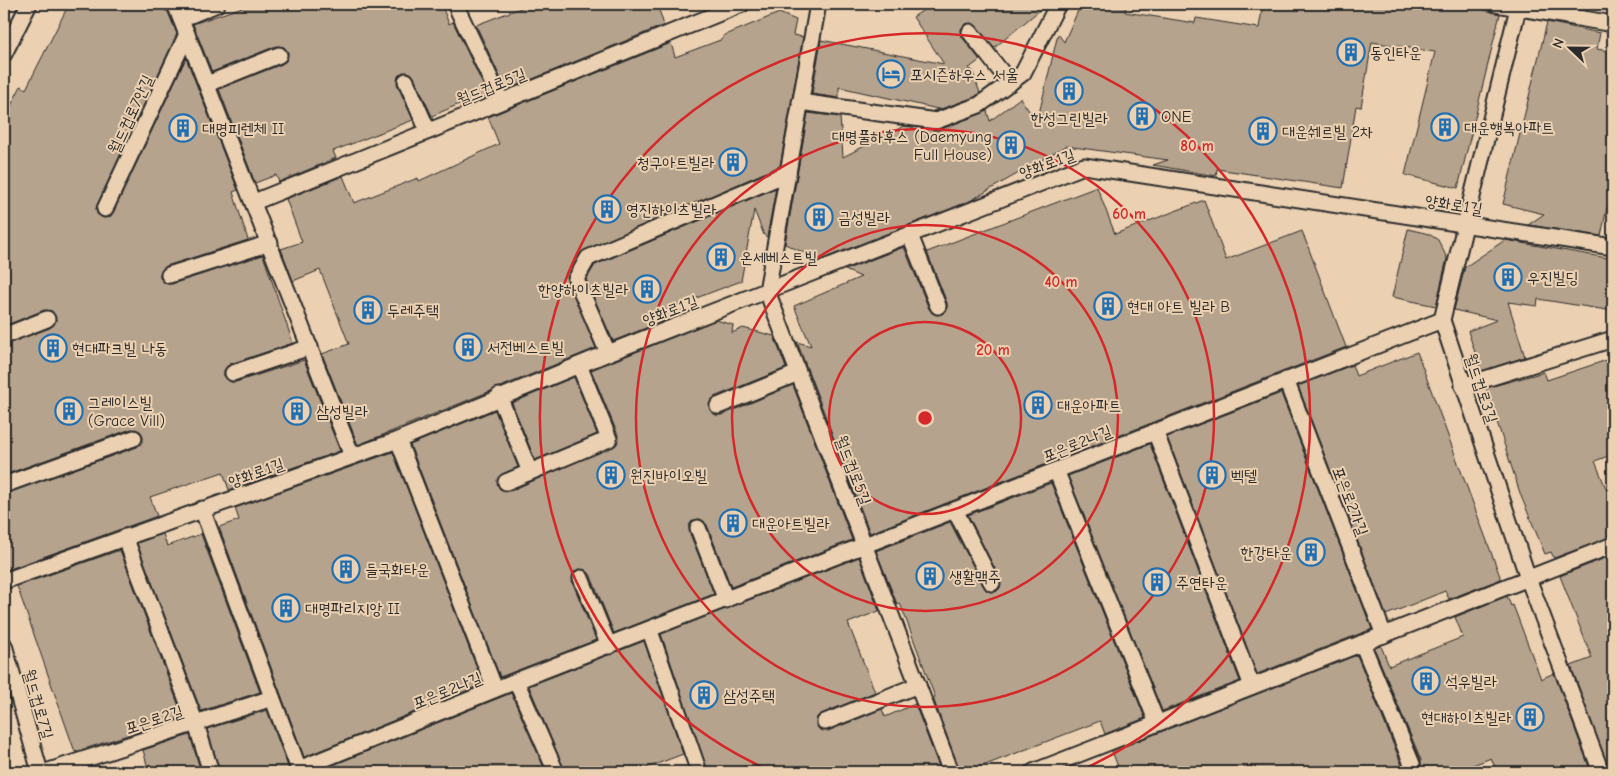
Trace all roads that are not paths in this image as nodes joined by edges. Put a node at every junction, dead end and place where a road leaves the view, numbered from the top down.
1 (30, 4) edge
2 (175, 4) edge
3 (217, 4) edge
4 (455, 4) edge
5 (742, 4) edge
6 (818, 4) edge
7 (1058, 4) edge
8 (1496, 4) edge
9 (1518, 6) edge
10 (181, 19) junction
11 (1613, 24) edge
12 (970, 32) dead end
13 (187, 34) junction
14 (4, 54) edge
15 (279, 55) dead end
16 (406, 82) dead end
17 (1010, 83) junction
18 (207, 84) junction
19 (500, 101) junction
20 (800, 102) junction
21 (428, 131) junction
22 (788, 173) junction
23 (254, 202) junction
24 (105, 209) dead end
25 (1465, 223) junction
26 (910, 235) junction
27 (270, 243) junction
28 (1613, 247) edge
29 (169, 275) dead end
30 (767, 291) junction
31 (938, 306) dead end
32 (47, 319) dead end
33 (1442, 320) junction
34 (4, 336) edge
35 (1613, 339) edge
36 (310, 347) junction
37 (608, 353) junction
38 (579, 365) junction
39 (233, 373) dead end
40 (798, 373) junction
41 (1286, 380) junction
42 (1463, 386) junction
43 (500, 396) junction
44 (718, 406) dead end
45 (1155, 431) junction
46 (134, 438) dead end
47 (398, 440) junction
48 (352, 456) junction
49 (1056, 470) junction
50 (530, 472) junction
51 (506, 482) dead end
52 (4, 485) edge
53 (202, 509) junction
54 (955, 510) junction
55 (698, 528) dead end
56 (126, 537) junction
57 (864, 545) junction
58 (1613, 545) edge
59 (581, 578) dead end
60 (1528, 578) junction
61 (4, 581) edge
62 (992, 583) dead end
63 (726, 600) junction
64 (650, 630) junction
65 (1384, 635) junction
66 (1362, 643) junction
67 (4, 645) edge
68 (609, 646) junction
69 (516, 681) junction
70 (918, 685) junction
71 (1252, 686) junction
72 (495, 689) junction
73 (272, 698) junction
74 (825, 722) dead end
75 (196, 724) junction
76 (1157, 724) junction
77 (1412, 764) dead end
78 (299, 770) edge
79 (40, 772) edge
80 (46, 772) edge
81 (210, 772) edge
82 (556, 772) edge
83 (699, 772) edge
84 (951, 772) edge
85 (1033, 772) edge
86 (1601, 772) edge

1 - 14 lane
2 - 10 lane
3 - 10 lane
4 - 19 lane
5 - 19 lane, 월드컵로5길
6 - 20 lane
7 - 17 lane
8 - 9 lane
9 - 11 lane
9 - 25 lane
10 - 13 lane
12 - 17 lane
13 - 18 lane
13 - 24 lane, 월드컵로7안길
15 - 18 lane
16 - 21 lane
17 - 20 lane
18 - 23 lane
19 - 21 lane, 월드컵로5길
20 - 22 lane
21 - 23 lane, 월드컵로5길
22 - 30 lane
22 - 37 lane
23 - 27 lane
25 - 26 lane, 양화로1길
25 - 28 lane, 양화로1길
25 - 33 lane
26 - 30 lane, 양화로1길
26 - 31 lane
27 - 29 lane
27 - 36 lane
30 - 37 lane, 양화로1길
30 - 40 lane, 월드컵로5길
32 - 34 lane
33 - 41 lane, 포은로2나길
33 - 42 lane, 월드컵로3길
35 - 42 lane
36 - 39 lane
36 - 48 lane
37 - 38 lane, 양화로1길
38 - 43 lane, 양화로1길
38 - 50 lane
40 - 44 lane
40 - 57 lane, 월드컵로5길
41 - 45 lane, 포은로2나길
41 - 65 lane, 포은로2가길
42 - 60 lane, 월드컵로3길
43 - 47 lane, 양화로1길
43 - 50 lane
45 - 49 lane, 포은로2나길
45 - 71 lane
46 - 52 lane
47 - 48 lane, 양화로1길
47 - 72 lane
48 - 53 lane, 양화로1길
49 - 54 lane, 포은로2나길
49 - 76 lane
50 - 51 lane
53 - 56 lane, 양화로1길
53 - 73 lane
54 - 57 lane, 포은로2나길
54 - 62 lane
55 - 63 lane
56 - 61 lane, 양화로1길
56 - 75 lane
57 - 63 lane, 포은로2나길
57 - 70 lane, 월드컵로5길
58 - 60 lane
59 - 68 lane
60 - 65 lane
60 - 86 lane, 월드컵로3길
63 - 64 lane, 포은로2나길
64 - 68 lane, 포은로2나길
64 - 83 lane
65 - 66 lane
66 - 71 lane
66 - 77 lane
67 - 79 lane, 월드컵로7길
68 - 69 lane, 포은로2나길
69 - 72 lane, 포은로2나길
69 - 82 lane
70 - 74 lane
70 - 84 lane, 월드컵로5길
71 - 76 lane
72 - 78 lane, 포은로2나길
73 - 75 lane, 포은로2길
73 - 78 lane
75 - 80 lane, 포은로2길
75 - 81 lane
76 - 85 lane

